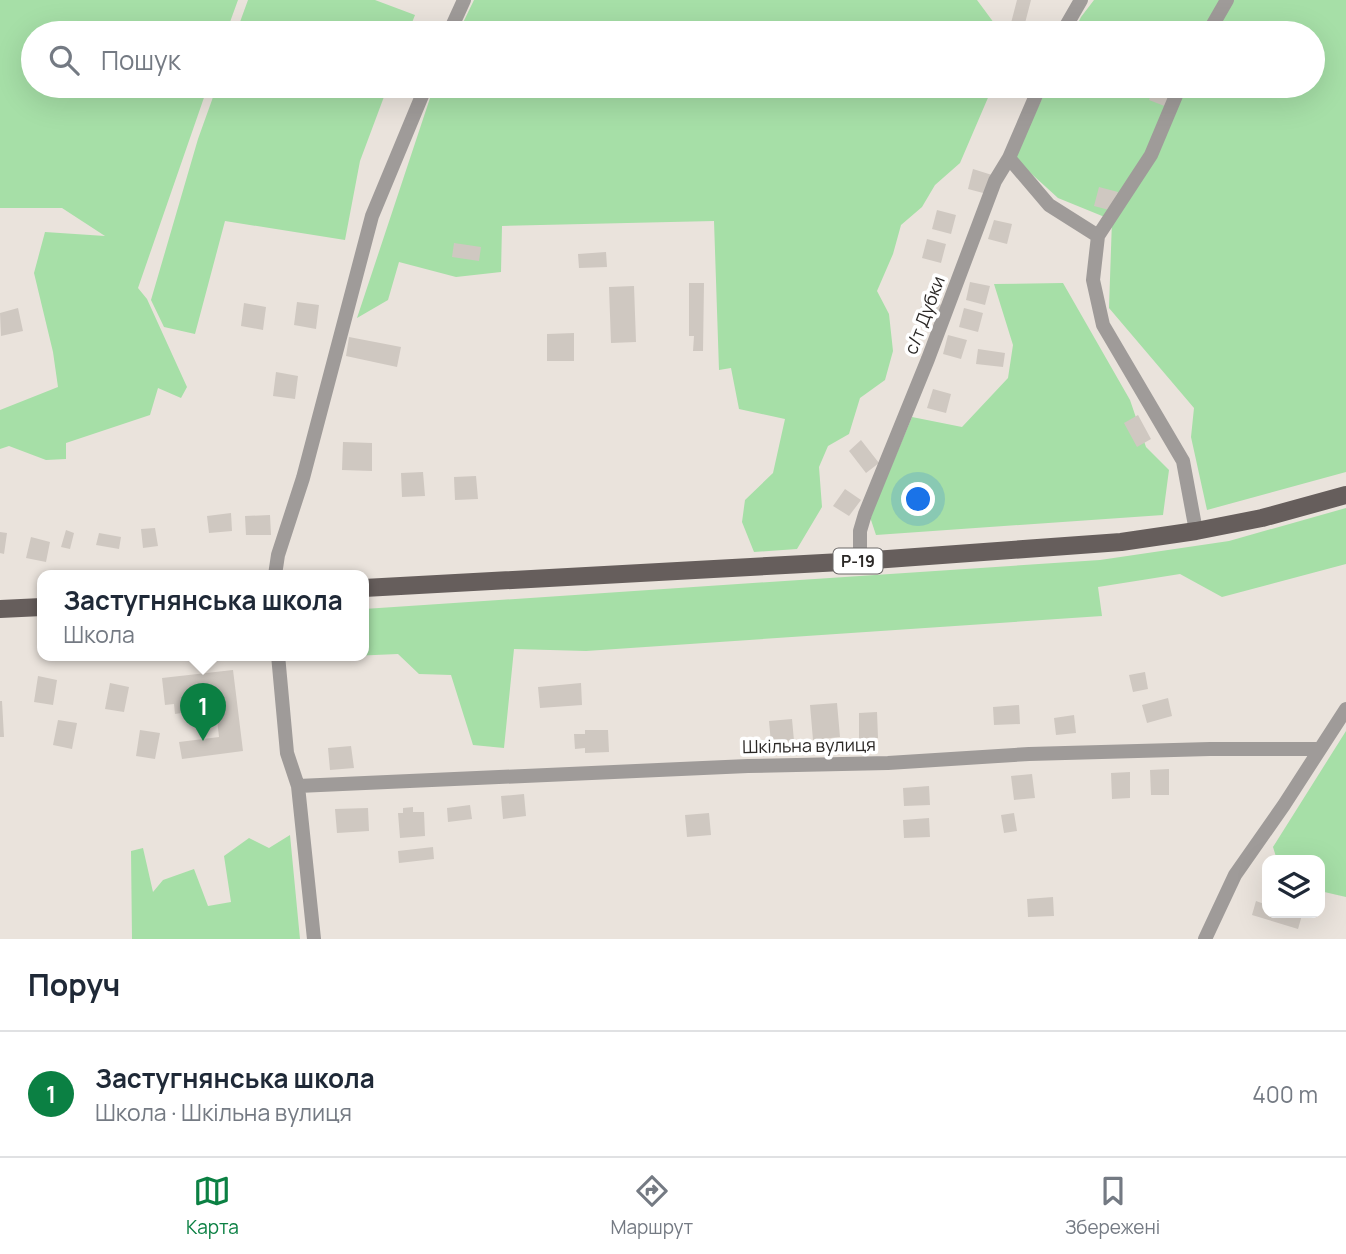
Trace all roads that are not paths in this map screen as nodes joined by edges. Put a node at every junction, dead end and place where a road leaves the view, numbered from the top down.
1 (464, 0) edge
2 (1081, 0) edge
3 (1227, 0) edge
4 (454, 21) edge
5 (1069, 21) edge
6 (1215, 21) edge
7 (421, 98) edge
8 (1035, 98) edge
9 (1175, 98) edge
10 (1009, 158) junction
11 (1098, 236) junction
12 (1346, 495) edge
13 (1196, 531) junction
14 (860, 561) junction
15 (276, 570) edge
16 (369, 588) edge
17 (37, 607) edge
18 (0, 609) edge
19 (279, 661) edge
20 (1346, 709) edge
21 (1320, 749) junction
22 (298, 786) junction
23 (314, 939) edge
24 (1205, 939) edge

1 - 4 street
2 - 5 street
3 - 6 street
7 - 15 street
8 - 10 street, с/т Дубки
9 - 11 street
10 - 11 street
10 - 14 street, с/т Дубки
11 - 13 street
12 - 13 main road, Р-19
13 - 14 main road, Р-19
14 - 16 main road, Р-19
17 - 18 main road
19 - 22 street
20 - 21 street
21 - 22 street, Шкільна вулиця
21 - 24 street
22 - 23 street

